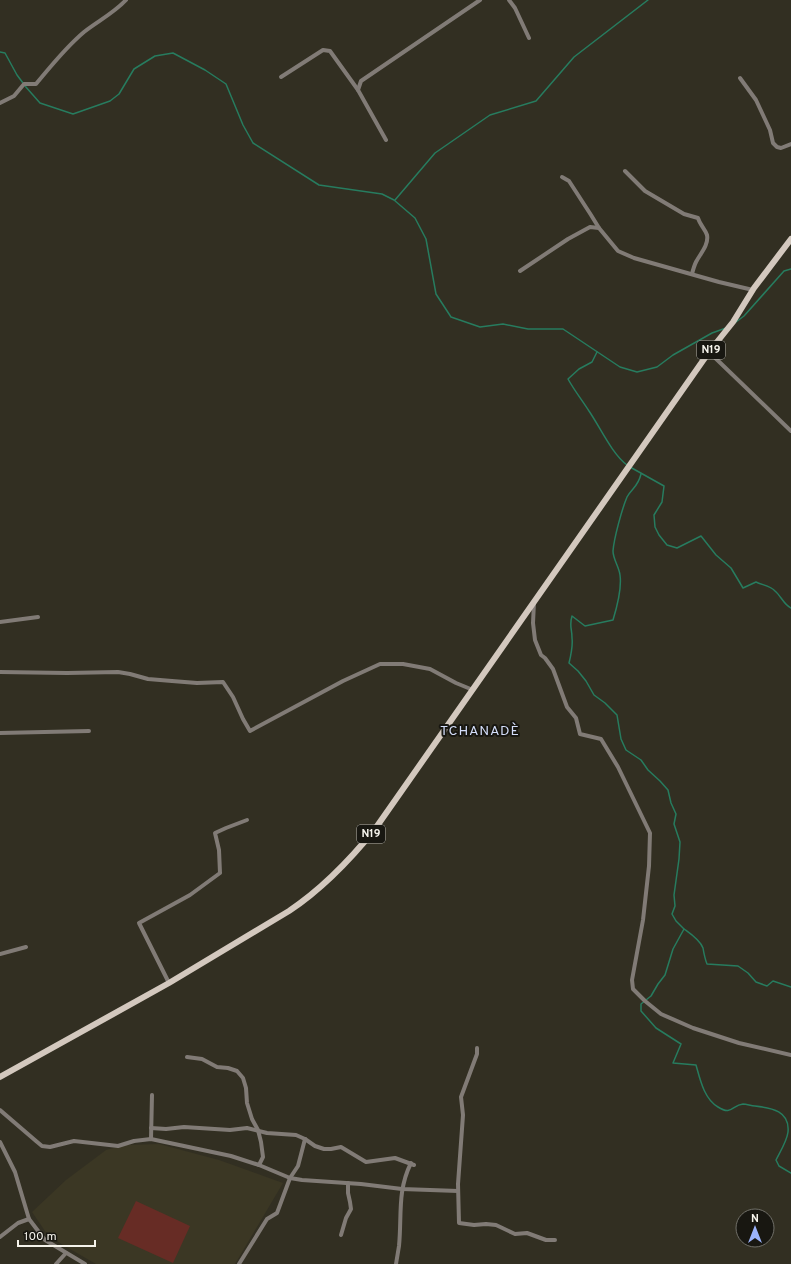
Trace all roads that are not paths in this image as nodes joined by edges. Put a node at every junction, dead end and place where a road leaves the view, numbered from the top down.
1 (126, 0) edge
2 (480, 0) edge
3 (509, 0) edge
4 (529, 38) dead end
5 (281, 77) dead end
6 (740, 78) dead end
7 (358, 90) junction
8 (0, 103) edge
9 (386, 140) dead end
10 (791, 144) edge
11 (625, 171) dead end
12 (562, 177) dead end
13 (599, 228) junction
14 (791, 239) edge
15 (520, 271) dead end
16 (692, 274) junction
17 (753, 290) junction
18 (710, 352) junction
19 (791, 431) edge
20 (534, 602) junction
21 (38, 617) dead end
22 (0, 622) edge
23 (0, 672) edge
24 (473, 690) junction
25 (89, 730) dead end
26 (0, 733) edge
27 (247, 820) dead end
28 (26, 947) dead end
29 (0, 954) edge
30 (169, 983) junction
31 (477, 1048) dead end
32 (791, 1055) edge
33 (187, 1057) dead end
34 (0, 1077) edge
35 (152, 1095) dead end
36 (0, 1110) edge
37 (151, 1128) junction
38 (258, 1130) junction
39 (151, 1139) junction
40 (305, 1139) junction
41 (0, 1142) edge
42 (260, 1165) junction
43 (290, 1178) junction
44 (348, 1183) junction
45 (402, 1189) junction
46 (458, 1191) junction
47 (29, 1218) junction
48 (341, 1235) dead end
49 (0, 1237) edge
50 (555, 1240) dead end
51 (66, 1253) junction
52 (56, 1264) edge
53 (85, 1264) edge
54 (239, 1264) edge
55 (396, 1264) edge

1 - 8 street
2 - 7 street
3 - 4 street
5 - 7 street
6 - 10 street
7 - 9 street
11 - 16 street
12 - 13 street
13 - 15 street
13 - 16 street
14 - 17 main road, N19
16 - 17 street
17 - 18 main road, N19
18 - 19 street
18 - 20 main road, N19
20 - 24 main road, N19
20 - 32 street
21 - 22 street
23 - 24 street
24 - 30 main road, N19
25 - 26 street
27 - 30 street
28 - 29 street
30 - 34 main road, N19
31 - 46 street
33 - 38 street
35 - 37 street
36 - 39 street
37 - 38 street
37 - 39 street
38 - 40 street
38 - 42 street
39 - 42 street
40 - 43 street
40 - 45 street
41 - 47 street
42 - 43 street
43 - 44 street
43 - 54 street
44 - 45 street
44 - 48 street
45 - 46 street
45 - 55 street
46 - 50 street
47 - 49 street
47 - 51 street
51 - 52 street
51 - 53 street

